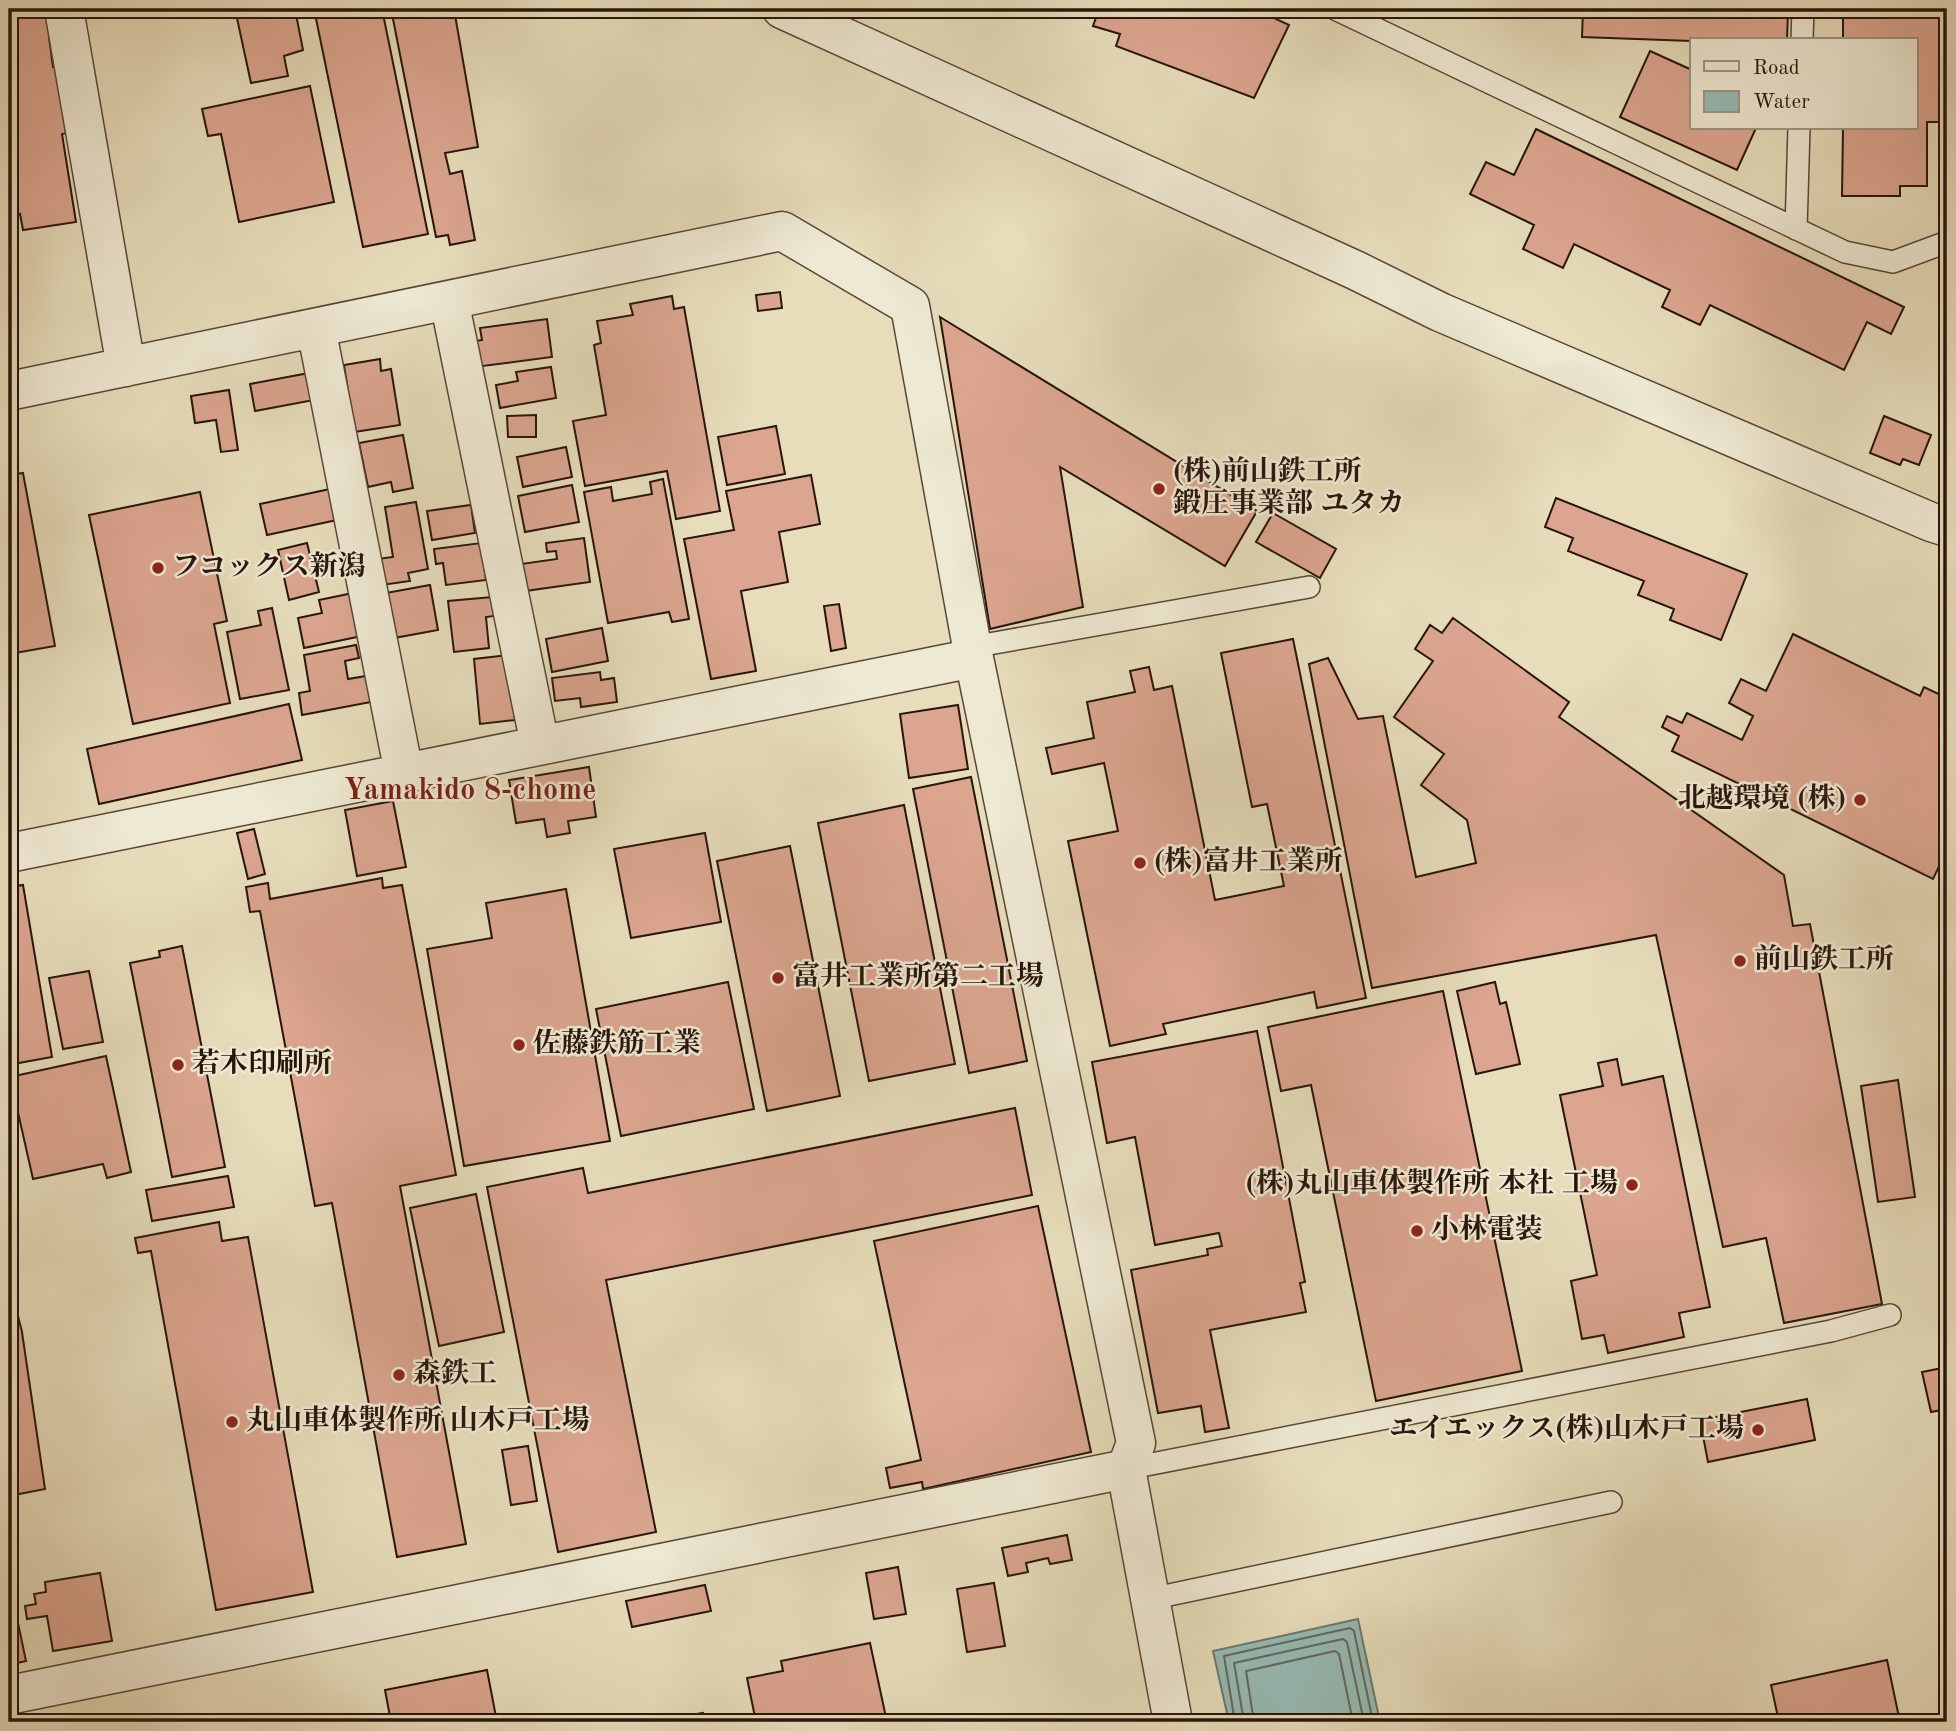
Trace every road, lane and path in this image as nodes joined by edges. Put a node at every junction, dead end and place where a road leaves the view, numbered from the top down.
1 (64, 9) edge
2 (782, 9) edge
3 (1335, 9) edge
4 (1803, 9) edge
5 (1802, 38) edge
6 (1799, 130) edge
7 (1796, 229) junction
8 (1947, 242) edge
9 (449, 300) junction
10 (316, 328) junction
11 (126, 367) junction
12 (9, 391) edge
13 (1947, 527) edge
14 (1309, 587) dead end
15 (973, 652) junction
16 (540, 746) junction
17 (404, 773) junction
18 (9, 853) edge
19 (1890, 1315) dead end
20 (1126, 1469) junction
21 (1611, 1502) dead end
22 (1150, 1599) junction
23 (9, 1695) edge
24 (1173, 1722) edge

1 - 11 street
2 - 13 street
3 - 7 lane
4 - 5 lane
6 - 7 lane
7 - 8 lane
9 - 10 street
9 - 15 street
9 - 16 street
10 - 11 street
10 - 17 street
11 - 12 street
14 - 15 lane
15 - 16 street
15 - 20 street
16 - 17 street
17 - 18 street
19 - 20 lane
20 - 22 street
20 - 23 street
21 - 22 lane
22 - 24 street

